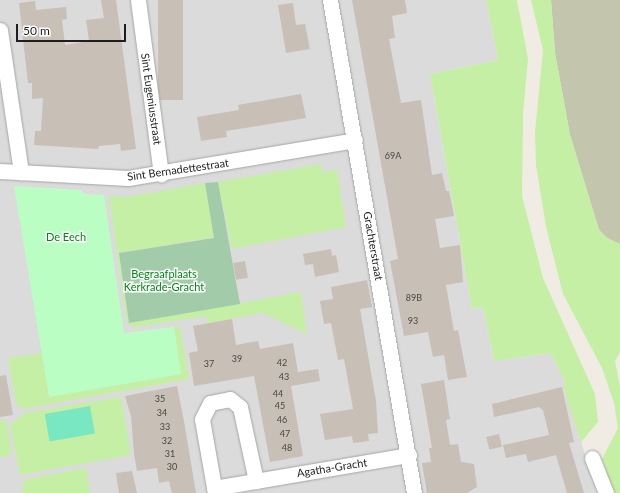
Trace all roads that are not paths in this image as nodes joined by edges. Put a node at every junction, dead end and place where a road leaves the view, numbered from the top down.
1 (138, 0) edge
2 (330, 0) edge
3 (0, 30) edge
4 (355, 140) junction
5 (0, 171) edge
6 (21, 172) junction
7 (161, 174) junction
8 (409, 455) junction
9 (592, 458) dead end
10 (256, 481) junction
11 (215, 491) edge
12 (414, 493) edge
13 (606, 493) edge

1 - 7 street, Sint Eugeniusstraat
2 - 4 street, Grachterstraat
3 - 6 street
4 - 7 street, Sint Bernadettestraat
4 - 8 street, Grachterstraat
5 - 6 street, Sint Bernadettestraat
6 - 7 street, Sint Bernadettestraat
8 - 10 street, Agatha-Gracht
8 - 12 street, Grachterstraat
9 - 13 street
10 - 11 street, Agatha-Gracht
10 - 11 street, Agatha-Gracht

